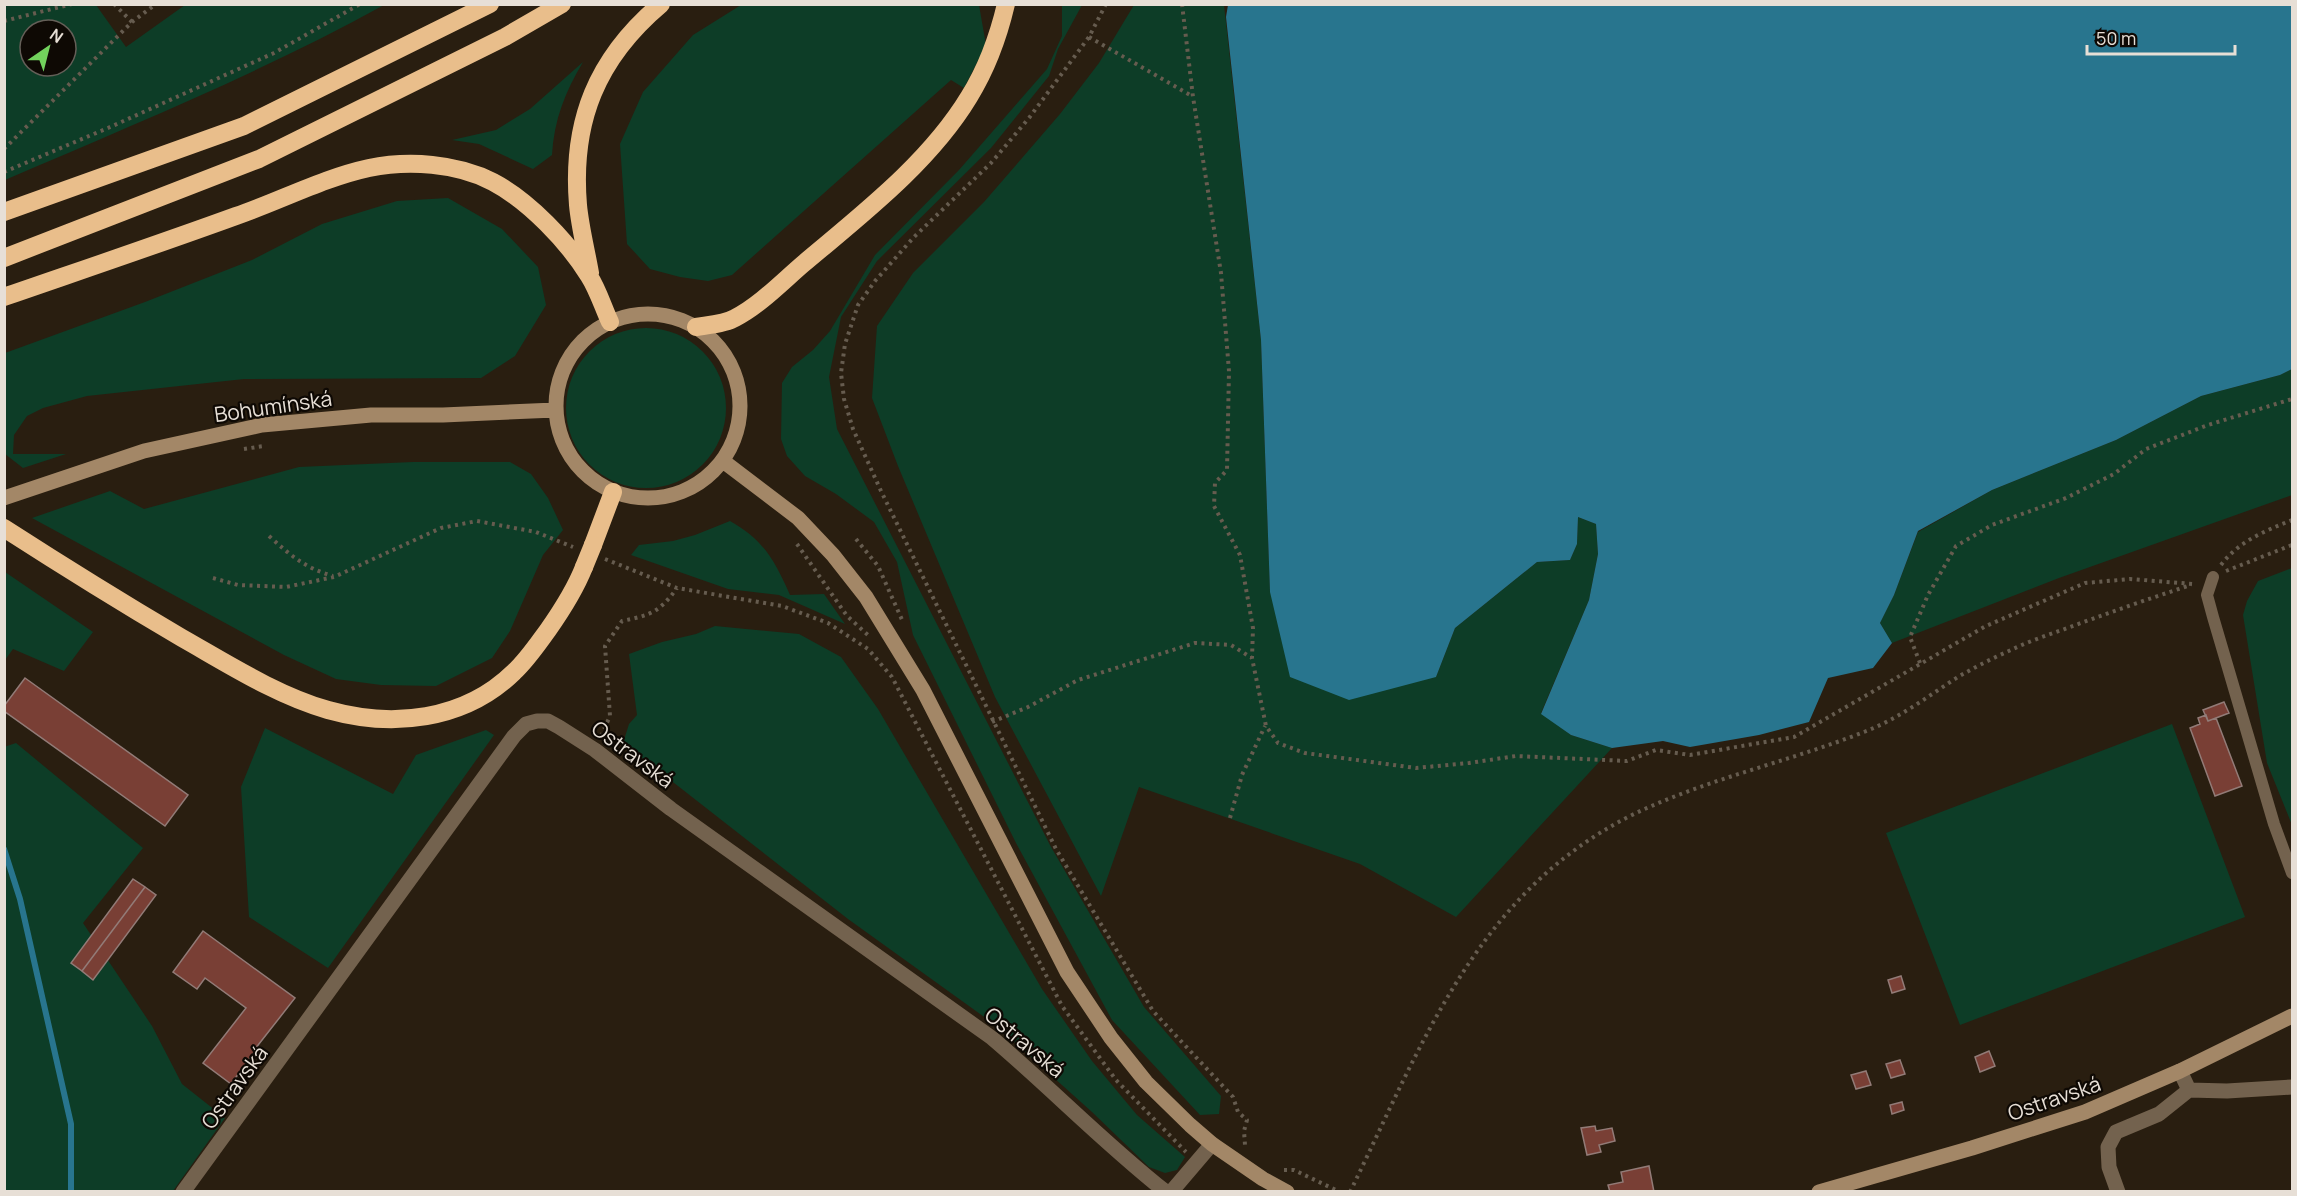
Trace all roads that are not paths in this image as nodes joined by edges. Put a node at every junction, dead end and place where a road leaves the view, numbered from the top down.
1 (490, 4) edge
2 (562, 4) edge
3 (661, 4) edge
4 (1006, 4) edge
5 (4, 212) edge
6 (4, 258) edge
7 (591, 278) junction
8 (4, 297) edge
9 (609, 322) junction
10 (696, 327) junction
11 (555, 410) junction
12 (723, 461) junction
13 (613, 492) junction
14 (4, 498) edge
15 (4, 528) edge
16 (2212, 577) road end
17 (2292, 873) edge
18 (2292, 1016) edge
19 (2180, 1071) junction
20 (2292, 1087) edge
21 (2189, 1090) junction
22 (1212, 1144) junction
23 (183, 1191) edge
24 (1166, 1191) edge
25 (1171, 1191) edge
26 (1287, 1191) edge
27 (1819, 1191) edge
28 (2118, 1191) edge

1 - 5 highway
2 - 6 highway
3 - 7 highway
4 - 10 highway
7 - 8 highway
7 - 9 highway
9 - 10 main road
9 - 11 main road
10 - 12 main road
11 - 13 main road
11 - 14 main road, Bohumínská
12 - 13 main road
12 - 22 main road
13 - 15 highway, bridge
16 - 17 lane
18 - 19 main road, Ostravská
19 - 21 street
19 - 27 main road, Ostravská
20 - 21 street
21 - 28 street
22 - 25 street
22 - 26 main road
23 - 24 street, Ostravská

